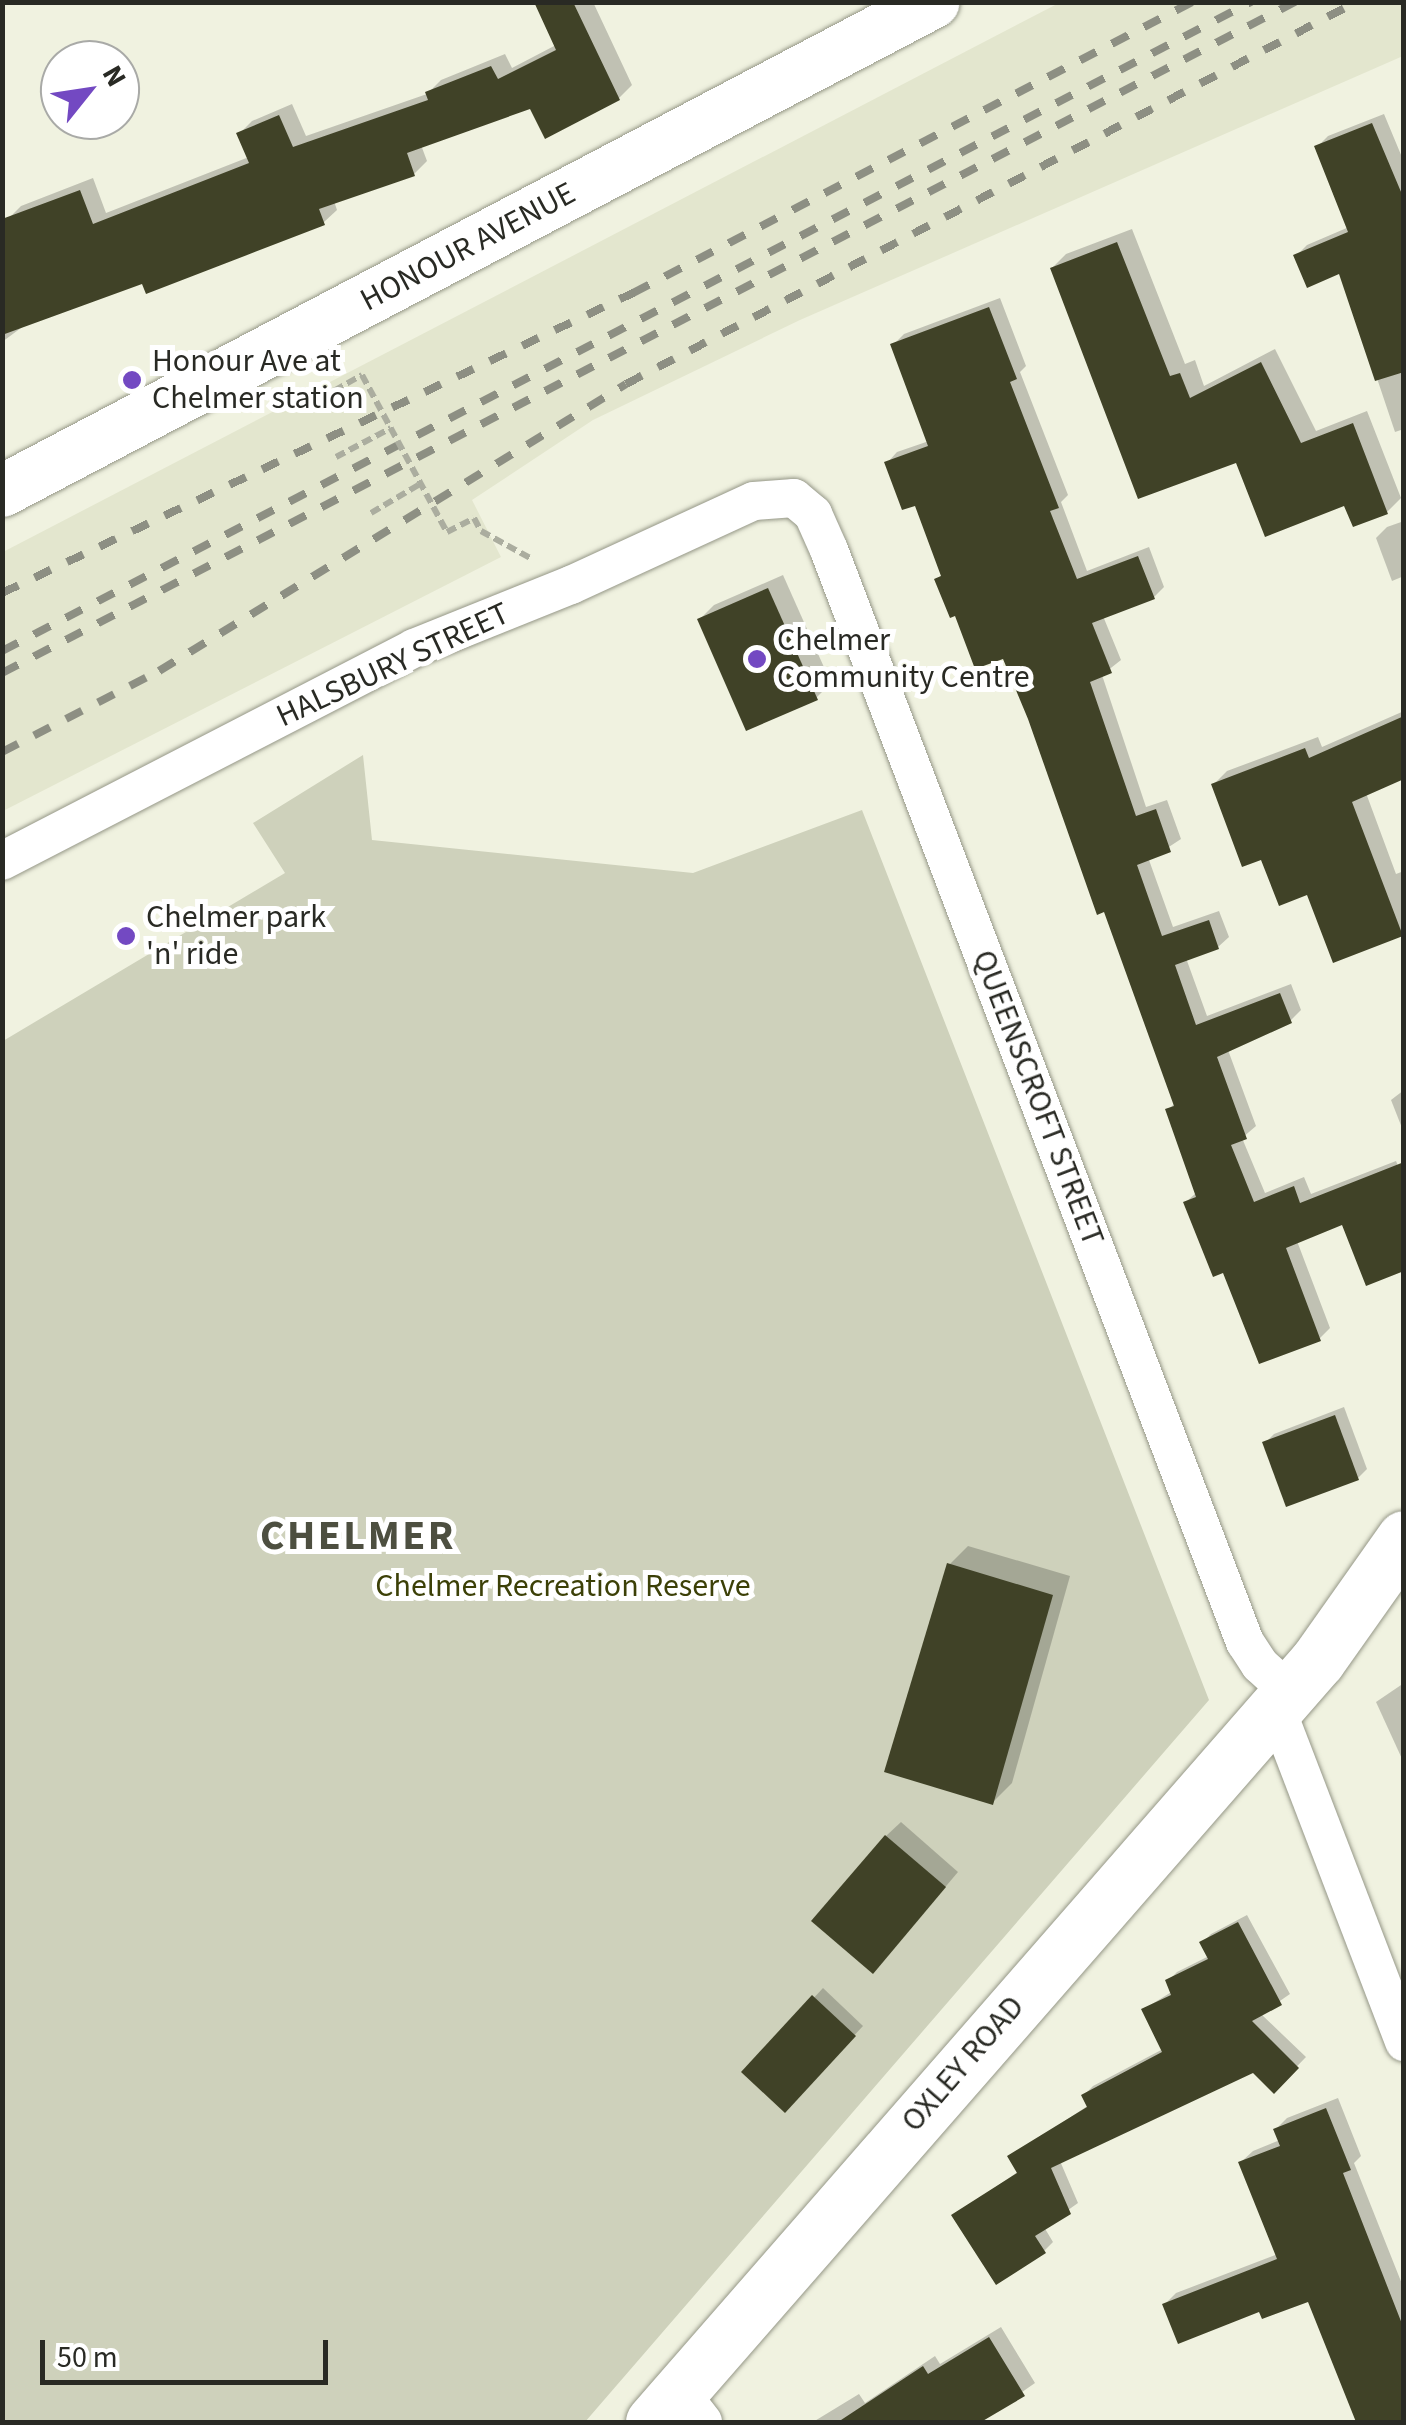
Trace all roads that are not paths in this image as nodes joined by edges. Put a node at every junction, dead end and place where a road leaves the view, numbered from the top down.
1 (934, 2) edge
2 (2, 491) edge
3 (794, 498) joint
4 (2, 861) edge
5 (1404, 1538) edge
6 (1283, 1700) junction
7 (1404, 2042) edge
8 (678, 2412) edge

1 - 2 main road, HONOUR AVENUE
3 - 4 street, HALSBURY STREET
3 - 6 street, QUEENSCROFT STREET
5 - 6 main road, OXLEY ROAD
6 - 7 street, QUEENSCROFT STREET
6 - 8 main road, OXLEY ROAD

